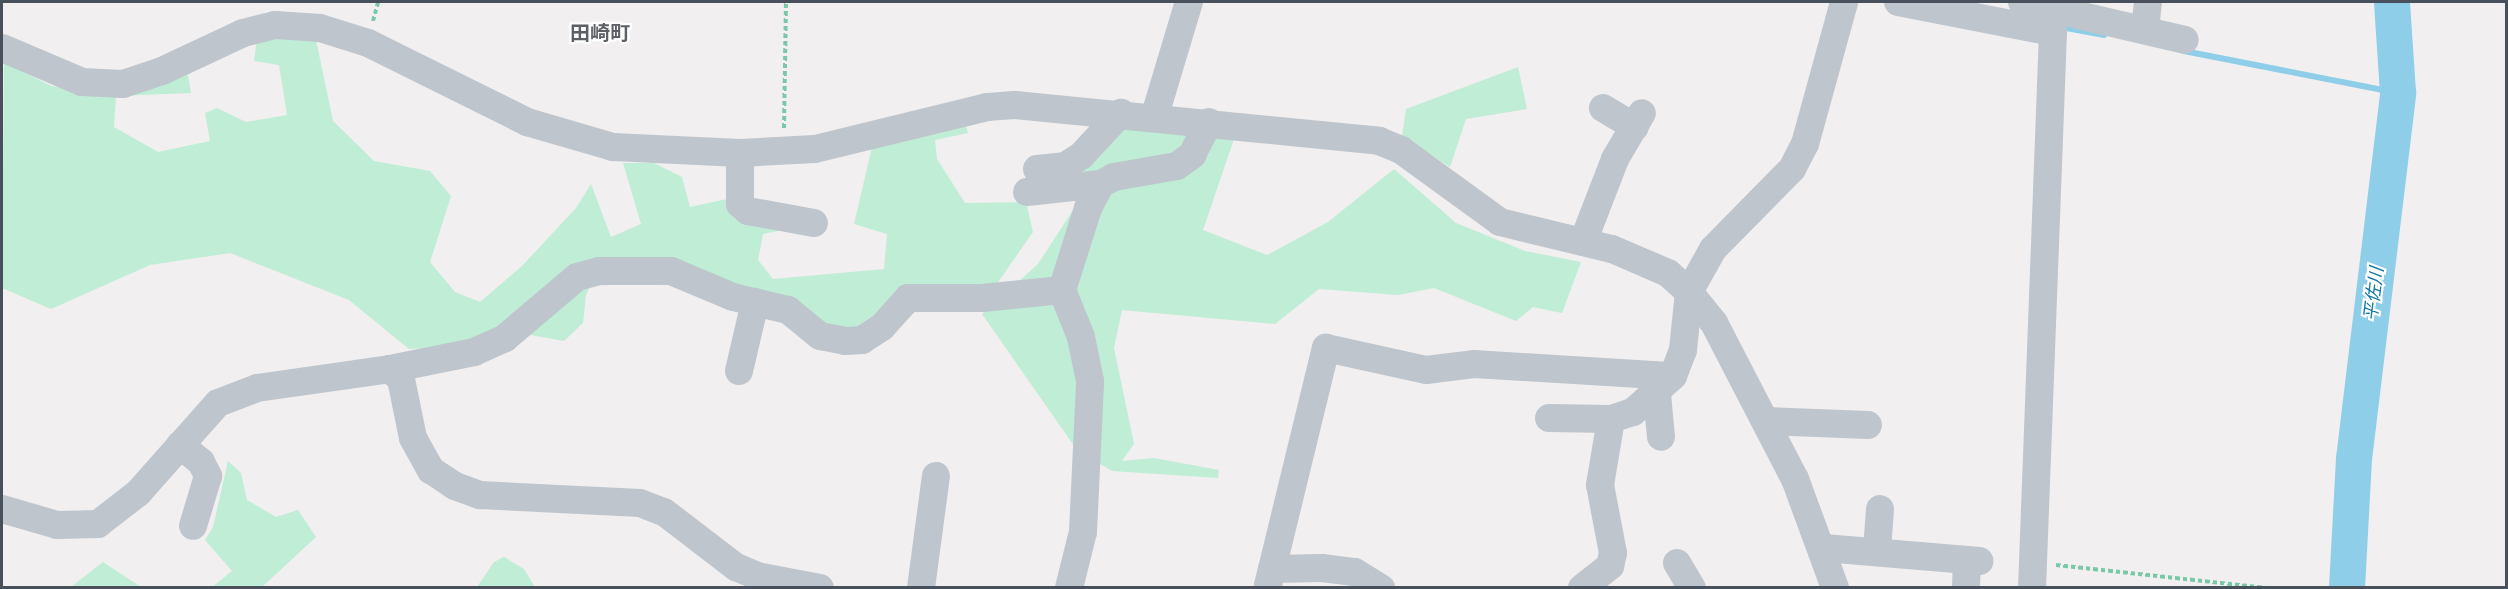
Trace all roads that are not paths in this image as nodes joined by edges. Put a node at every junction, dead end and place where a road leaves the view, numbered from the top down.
1 (1188, 2) edge
2 (1844, 2) edge
3 (1898, 2) edge
4 (2148, 2) edge
5 (2035, 3) edge
6 (2145, 30) junction
7 (2185, 40) dead end
8 (2, 48) edge
9 (1603, 108) dead end
10 (1121, 113) junction
11 (1155, 115) junction
12 (1209, 122) junction
13 (740, 153) junction
14 (1101, 184) junction
15 (814, 223) dead end
16 (1583, 242) junction
17 (1062, 290) junction
18 (1689, 292) junction
19 (750, 301) junction
20 (736, 361) dead end
21 (390, 369) junction
22 (1665, 385) junction
23 (1549, 418) dead end
24 (1611, 419) junction
25 (1765, 421) junction
26 (1868, 425) dead end
27 (1661, 437) dead end
28 (180, 445) junction
29 (936, 476) dead end
30 (2, 509) edge
31 (1880, 510) dead end
32 (193, 526) dead end
33 (1824, 549) junction
34 (1877, 550) junction
35 (1677, 563) dead end
36 (2033, 575) edge
37 (1269, 578) edge
38 (820, 588) edge
39 (921, 588) edge
40 (1069, 588) edge
41 (1381, 588) edge
42 (1582, 588) edge
43 (1692, 588) edge
44 (1835, 588) edge
45 (1966, 588) edge

1 - 11 street
2 - 18 street
3 - 36 street
4 - 6 street
5 - 6 street
6 - 7 street
8 - 13 street
9 - 16 street
10 - 11 street
10 - 13 street
10 - 14 street
11 - 12 street
12 - 14 street
12 - 16 street
13 - 15 street
14 - 17 street
16 - 18 street
17 - 19 street
17 - 40 street
18 - 22 street
18 - 25 street
19 - 20 street
19 - 21 street
21 - 28 street
21 - 38 street
22 - 24 street
22 - 27 street
22 - 37 street
23 - 24 street
24 - 42 street
25 - 26 street
25 - 33 street
28 - 30 street
28 - 32 street
29 - 39 street
31 - 34 street
33 - 34 street
33 - 44 street
34 - 45 street
35 - 43 street
37 - 41 street

